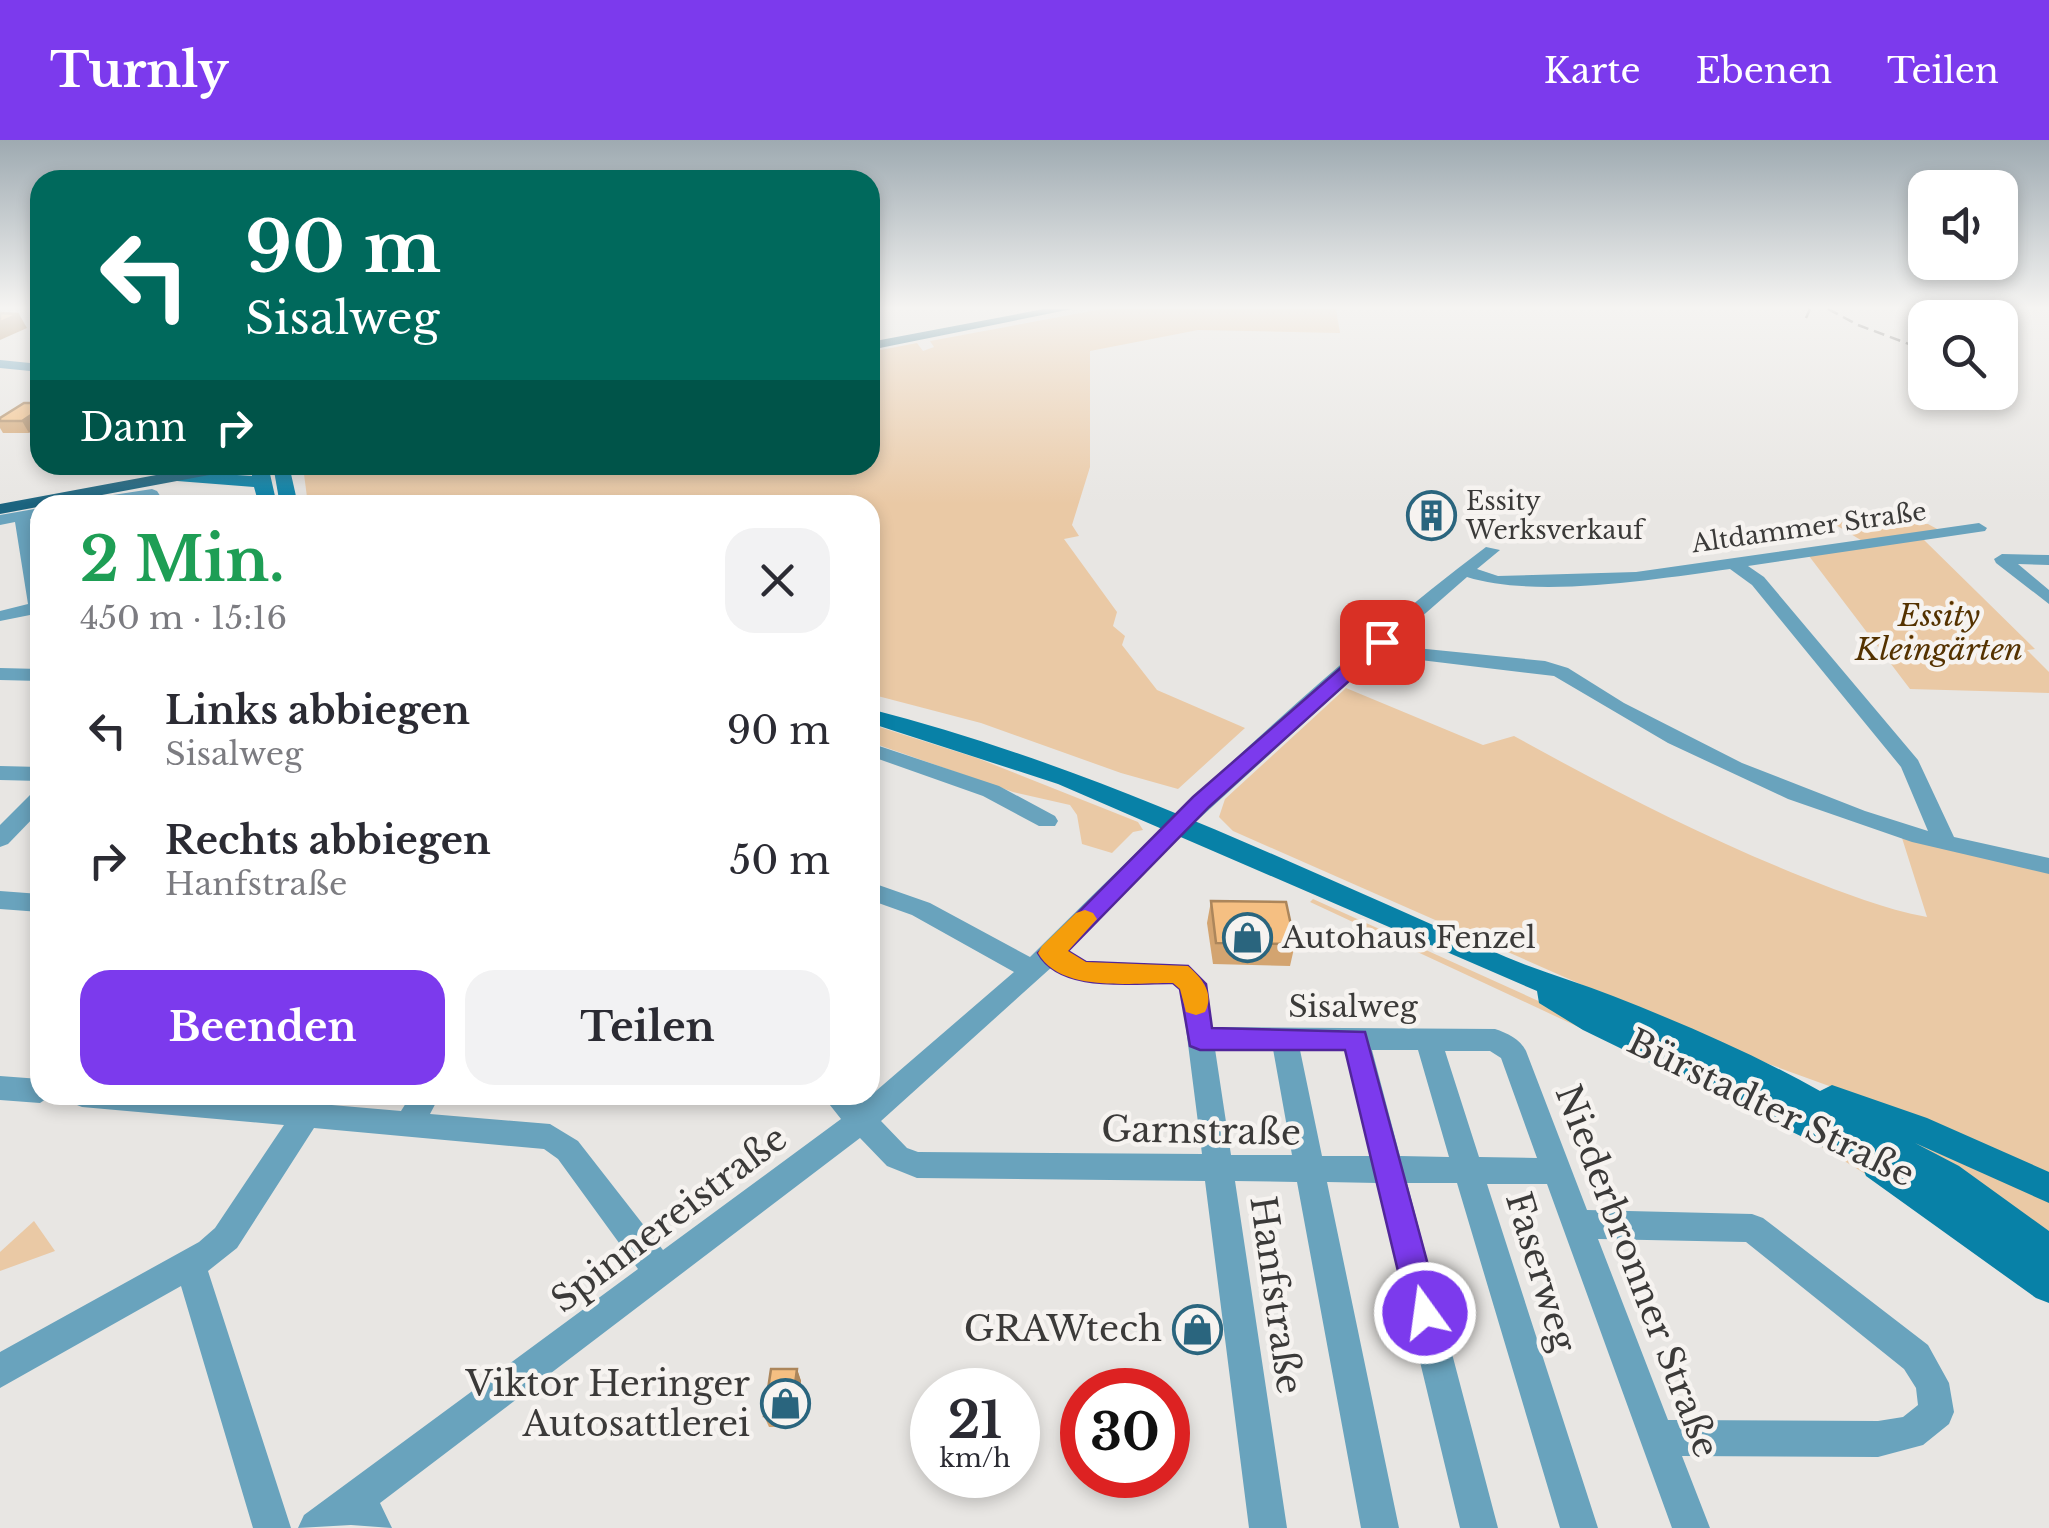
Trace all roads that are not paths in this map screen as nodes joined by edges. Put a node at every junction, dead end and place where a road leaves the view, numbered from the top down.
1 (163, 475) edge
2 (215, 475) edge
3 (250, 475) edge
4 (58, 495) edge
5 (30, 500) edge
6 (0, 506) edge
7 (30, 514) edge
8 (0, 520) edge
9 (1979, 528) dead end
10 (1492, 550) dead end
11 (2049, 560) edge
12 (1735, 564) junction
13 (1468, 572) junction
14 (2049, 600) edge
15 (30, 609) edge
16 (0, 616) edge
17 (1382, 642) junction
18 (0, 674) edge
19 (30, 675) edge
20 (880, 719) edge
21 (880, 753) edge
22 (0, 773) edge
23 (30, 774) edge
24 (30, 808) edge
25 (1047, 821) dead end
26 (1178, 824) junction
27 (0, 839) edge
28 (1945, 843) junction
29 (2049, 866) edge
30 (880, 894) edge
31 (0, 900) edge
32 (30, 903) edge
33 (1042, 962) junction
34 (1502, 966) junction
35 (1200, 1038) junction
36 (1284, 1039) junction
37 (1356, 1040) junction
38 (1428, 1040) junction
39 (1505, 1044) joint
40 (1757, 1071) junction
41 (0, 1088) edge
42 (30, 1091) edge
43 (880, 1104) edge
44 (203, 1105) edge
45 (420, 1105) edge
46 (846, 1105) edge
47 (879, 1105) edge
48 (307, 1115) junction
49 (861, 1121) junction
50 (408, 1124) junction
51 (1820, 1127) junction
52 (1218, 1169) junction
53 (1310, 1169) junction
54 (1388, 1170) junction
55 (1468, 1170) junction
56 (1557, 1171) junction
57 (2049, 1188) edge
58 (1577, 1224) junction
59 (2045, 1250) edge
60 (190, 1264) junction
61 (662, 1273) junction
62 (2049, 1286) edge
63 (0, 1371) edge
64 (1657, 1438) junction
65 (365, 1514) edge
66 (272, 1528) edge
67 (317, 1528) edge
68 (1268, 1528) edge
69 (1380, 1528) edge
70 (1479, 1528) edge
71 (1579, 1528) edge
72 (1691, 1528) edge

1 - 4 main road
2 - 3 main road
5 - 6 main road
7 - 8 street
9 - 12 street, Altdammer Straße
10 - 13 street, Spinnereistraße
11 - 14 street
12 - 13 street, Altdammer Straße
12 - 28 street
13 - 17 street, Spinnereistraße
15 - 16 street
17 - 26 street, Spinnereistraße
17 - 28 street
18 - 19 street
20 - 26 main road, Bürstadter Straße
21 - 25 street
22 - 23 street
24 - 27 street
26 - 33 street, Spinnereistraße
26 - 34 main road, Bürstadter Straße
28 - 29 street
30 - 33 street, Hanfstraße
31 - 32 street
33 - 35 street, Hanfstraße
33 - 43 street, Spinnereistraße
34 - 40 main road, Bürstadter Straße
34 - 51 main road, Bürstadter Straße
35 - 36 street, Sisalweg
35 - 52 street, Hanfstraße
36 - 37 street, Sisalweg
36 - 53 street
37 - 38 street, Sisalweg
37 - 54 street
38 - 39 street, Sisalweg
38 - 55 street, Faserweg
39 - 56 street, Niederbronner Straße
40 - 57 main road
40 - 59 main road, Bürstadter Straße
41 - 42 street
44 - 48 street
45 - 50 street
46 - 49 street, Garnstraße
47 - 49 street, Spinnereistraße
48 - 50 street
48 - 60 street
49 - 52 street, Garnstraße
49 - 61 street, Spinnereistraße
50 - 61 street
51 - 59 main road, Bürstadter Straße
51 - 62 main road
52 - 53 street, Garnstraße
52 - 68 street, Hanfstraße
53 - 54 street, Garnstraße
53 - 69 street
54 - 55 street, Garnstraße
54 - 70 street
55 - 56 street, Garnstraße
55 - 71 street, Faserweg
56 - 58 street, Niederbronner Straße
58 - 64 street, Niederbronner Straße
58 - 64 street
60 - 63 street
60 - 66 street
61 - 65 street, Spinnereistraße
64 - 72 street, Niederbronner Straße
65 - 67 street, Spinnereistraße

